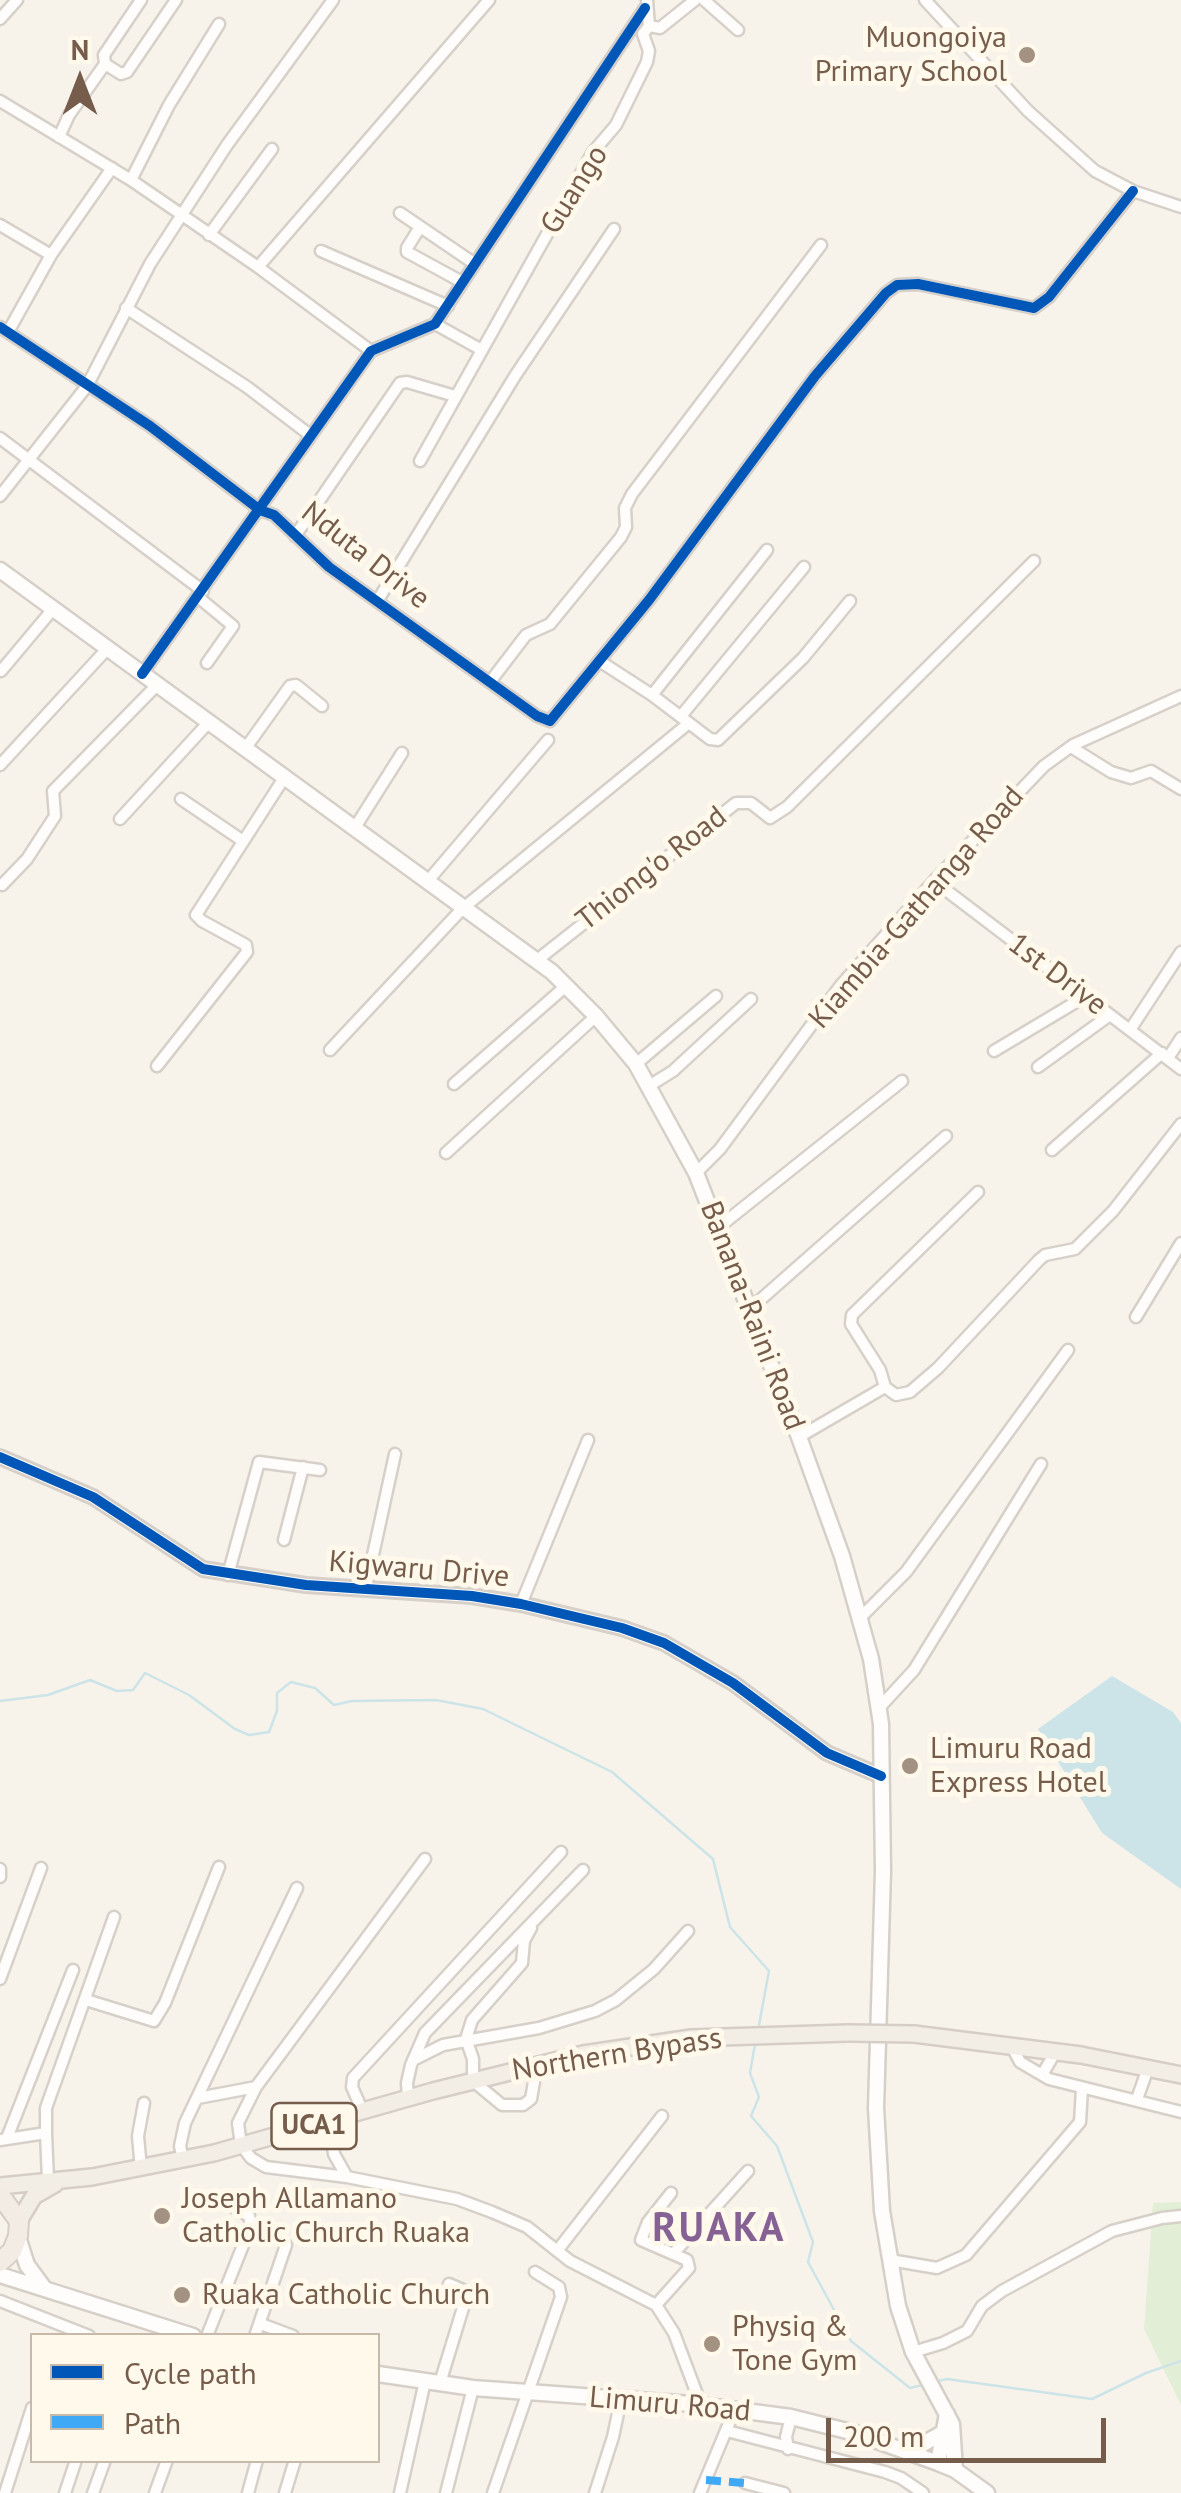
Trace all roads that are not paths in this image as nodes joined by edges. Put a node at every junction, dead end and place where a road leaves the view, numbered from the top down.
1 (18, 0) edge
2 (141, 0) edge
3 (176, 0) edge
4 (333, 0) edge
5 (489, 0) edge
6 (695, 0) edge
7 (704, 0) edge
8 (924, 0) edge
9 (646, 4) edge
10 (0, 19) edge
11 (219, 24) dead end
12 (649, 26) junction
13 (738, 30) dead end
14 (105, 64) junction
15 (0, 102) edge
16 (59, 138) junction
17 (272, 148) dead end
18 (112, 168) junction
19 (131, 180) junction
20 (1133, 191) junction
21 (1181, 206) edge
22 (400, 213) dead end
23 (182, 216) junction
24 (0, 224) edge
25 (420, 227) junction
26 (614, 229) dead end
27 (209, 235) junction
28 (821, 245) dead end
29 (321, 251) dead end
30 (51, 256) junction
31 (474, 264) junction
32 (258, 268) junction
33 (462, 282) junction
34 (448, 306) junction
35 (126, 308) junction
36 (436, 324) junction
37 (4, 329) edge
38 (480, 349) junction
39 (375, 351) junction
40 (87, 386) junction
41 (455, 396) junction
42 (310, 435) junction
43 (0, 438) edge
44 (29, 459) junction
45 (420, 461) dead end
46 (0, 496) edge
47 (260, 510) junction
48 (295, 536) junction
49 (766, 550) dead end
50 (1034, 561) dead end
51 (804, 567) dead end
52 (2, 574) edge
53 (200, 594) junction
54 (378, 600) junction
55 (850, 601) dead end
56 (52, 608) junction
57 (107, 649) junction
58 (601, 662) junction
59 (208, 663) dead end
60 (0, 671) edge
61 (142, 674) junction
62 (490, 682) junction
63 (157, 685) junction
64 (652, 695) junction
65 (1181, 696) edge
66 (322, 706) dead end
67 (685, 720) junction
68 (209, 722) junction
69 (548, 740) dead end
70 (1071, 746) junction
71 (245, 749) junction
72 (402, 753) dead end
73 (0, 765) edge
74 (284, 778) junction
75 (1181, 788) edge
76 (181, 798) dead end
77 (120, 818) dead end
78 (354, 829) junction
79 (243, 841) junction
80 (934, 880) junction
81 (427, 882) junction
82 (2, 886) edge
83 (462, 909) junction
84 (1181, 952) edge
85 (536, 961) junction
86 (566, 986) junction
87 (716, 996) dead end
88 (1086, 996) junction
89 (752, 999) dead end
90 (596, 1016) junction
91 (1110, 1016) junction
92 (1130, 1030) junction
93 (1181, 1038) edge
94 (330, 1050) dead end
95 (994, 1051) dead end
96 (1165, 1056) junction
97 (636, 1064) junction
98 (157, 1066) dead end
99 (1038, 1067) dead end
100 (1181, 1068) edge
101 (902, 1081) dead end
102 (454, 1084) dead end
103 (649, 1086) junction
104 (1181, 1124) edge
105 (946, 1136) dead end
106 (1052, 1150) dead end
107 (446, 1153) dead end
108 (696, 1173) junction
109 (978, 1192) dead end
110 (719, 1228) junction
111 (1181, 1244) edge
112 (750, 1308) junction
113 (1136, 1317) dead end
114 (1068, 1350) dead end
115 (885, 1388) junction
116 (800, 1437) junction
117 (588, 1440) dead end
118 (396, 1454) dead end
119 (0, 1457) edge
120 (1042, 1464) dead end
121 (303, 1467) junction
122 (320, 1470) dead end
123 (284, 1540) dead end
124 (228, 1575) junction
125 (366, 1587) junction
126 (521, 1604) junction
127 (860, 1618) junction
128 (879, 1708) junction
129 (881, 1776) junction
130 (561, 1852) dead end
131 (425, 1860) dead end
132 (219, 1866) dead end
133 (40, 1868) dead end
134 (584, 1870) dead end
135 (297, 1888) dead end
136 (114, 1917) dead end
137 (536, 1918) junction
138 (688, 1932) dead end
139 (73, 1970) dead end
140 (0, 1979) edge
141 (86, 2000) junction
142 (466, 2040) junction
143 (1010, 2044) junction
144 (1056, 2051) junction
145 (413, 2060) junction
146 (531, 2066) junction
147 (1148, 2068) junction
148 (1042, 2075) junction
149 (1181, 2075) edge
150 (473, 2081) junction
151 (256, 2087) junction
152 (1082, 2089) junction
153 (198, 2098) junction
154 (408, 2098) junction
155 (1137, 2100) junction
156 (144, 2104) dead end
157 (363, 2112) junction
158 (1181, 2112) edge
159 (662, 2116) dead end
160 (330, 2122) junction
161 (46, 2133) junction
162 (3, 2139) edge
163 (241, 2145) junction
164 (182, 2160) junction
165 (140, 2169) junction
166 (748, 2171) dead end
167 (347, 2177) junction
168 (56, 2180) junction
169 (0, 2186) edge
170 (671, 2194) dead end
171 (0, 2195) edge
172 (230, 2205) dead end
173 (1181, 2216) edge
174 (19, 2229) junction
175 (286, 2245) dead end
176 (557, 2251) junction
177 (673, 2254) junction
178 (890, 2260) junction
179 (0, 2262) edge
180 (535, 2272) dead end
181 (0, 2275) edge
182 (449, 2284) dead end
183 (46, 2290) junction
184 (0, 2301) edge
185 (656, 2305) junction
186 (260, 2324) junction
187 (58, 2330) edge
188 (183, 2333) edge
189 (208, 2333) edge
190 (256, 2333) edge
191 (285, 2333) edge
192 (913, 2352) junction
193 (380, 2374) edge
194 (432, 2382) junction
195 (473, 2388) junction
196 (528, 2394) junction
197 (621, 2399) junction
198 (701, 2405) junction
199 (735, 2408) junction
200 (948, 2413) junction
201 (30, 2414) edge
202 (791, 2416) junction
203 (726, 2431) junction
204 (944, 2432) junction
205 (788, 2448) junction
206 (903, 2450) junction
207 (938, 2462) junction
208 (75, 2463) edge
209 (105, 2463) edge
210 (165, 2463) edge
211 (255, 2463) edge
212 (294, 2463) edge
213 (955, 2470) junction
214 (744, 2483) dead end
215 (5, 2493) edge
216 (65, 2493) edge
217 (93, 2493) edge
218 (155, 2493) edge
219 (248, 2493) edge
220 (285, 2493) edge
221 (400, 2493) edge
222 (446, 2493) edge
223 (493, 2493) edge
224 (594, 2493) edge
225 (700, 2493) edge
226 (784, 2493) edge
227 (923, 2493) edge
228 (988, 2493) edge

1 - 10 street
2 - 14 street
3 - 14 street
4 - 23 street
5 - 32 street
6 - 12 street
7 - 13 street
8 - 20 street
9 - 12 street, Guango
9 - 31 street
11 - 19 street
12 - 38 street, Guango
14 - 16 street
15 - 16 street
16 - 18 street
17 - 27 street
18 - 19 street
18 - 30 street
19 - 23 street
20 - 21 street
20 - 58 street
22 - 25 street
23 - 27 street
23 - 35 street
24 - 30 street
25 - 31 street
25 - 33 street
26 - 54 street
27 - 32 street
28 - 62 street
29 - 34 street
30 - 37 street
31 - 33 street
32 - 39 street
33 - 34 street
34 - 36 street
35 - 40 street
35 - 42 street
36 - 38 street
36 - 39 street
37 - 40 street, Nduta Drive
38 - 41 street, Guango
39 - 42 street
40 - 44 street
40 - 47 street, Nduta Drive
41 - 45 street, Guango
41 - 48 street
42 - 47 street
43 - 44 street
44 - 46 street
44 - 53 street
47 - 48 street, Nduta Drive
47 - 53 street
48 - 54 street, Nduta Drive
49 - 64 street
50 - 85 street, Thiong'o Road
51 - 67 street
52 - 56 main road, Banana-Raini Road
53 - 59 street
53 - 61 street
54 - 62 street, Nduta Drive
55 - 67 street
56 - 57 main road, Banana-Raini Road
56 - 60 street
57 - 61 main road, Banana-Raini Road
57 - 73 street
58 - 62 street, Nduta Drive
58 - 64 street
61 - 63 main road, Banana-Raini Road
63 - 68 main road, Banana-Raini Road
63 - 82 street
64 - 67 street
65 - 70 street, Kiambia-Gathanga Road
66 - 71 street
67 - 83 street
68 - 71 main road, Banana-Raini Road
68 - 77 street
69 - 81 street
70 - 75 street
70 - 80 street, Kiambia-Gathanga Road
71 - 74 main road, Banana-Raini Road
72 - 78 street
74 - 78 main road, Banana-Raini Road
74 - 79 street
76 - 79 street
78 - 81 main road, Banana-Raini Road
79 - 98 street
80 - 88 street, 1st Drive
80 - 108 street, Kiambia-Gathanga Road
81 - 83 main road, Banana-Raini Road
83 - 85 main road, Banana-Raini Road
83 - 94 street
84 - 92 street
85 - 86 main road, Banana-Raini Road
86 - 90 main road, Banana-Raini Road
86 - 102 street
87 - 97 street
88 - 91 street, 1st Drive
88 - 95 street
89 - 103 street
90 - 97 main road, Banana-Raini Road
90 - 107 street
91 - 92 street, 1st Drive
91 - 99 street
92 - 96 street, 1st Drive
93 - 96 street
96 - 100 street, 1st Drive
96 - 106 street
97 - 103 main road, Banana-Raini Road
101 - 110 street
103 - 108 main road, Banana-Raini Road
104 - 115 street
105 - 112 street
108 - 110 main road, Banana-Raini Road
109 - 115 street
110 - 112 main road, Banana-Raini Road
111 - 113 street
112 - 116 main road, Banana-Raini Road
114 - 127 street
115 - 116 street
116 - 127 main road, Banana-Raini Road
117 - 126 street
118 - 125 street
119 - 124 street, Kigwaru Drive
120 - 128 street
121 - 122 street
121 - 123 street
121 - 124 street
124 - 125 street, Kigwaru Drive
125 - 126 street, Kigwaru Drive
126 - 129 street, Kigwaru Drive
127 - 128 main road, Banana-Raini Road
128 - 129 main road, Banana-Raini Road
129 - 178 main road, Banana-Raini Road
130 - 157 street
131 - 151 street
132 - 141 street
133 - 140 street
134 - 137 street
135 - 153 street
136 - 141 street
137 - 142 street
137 - 145 street
138 - 142 street
139 - 162 street
141 - 161 street
142 - 145 street
142 - 150 street
143 - 144 main road, Northern Bypass
143 - 146 main road, Northern Bypass / UCA1, bridge
143 - 148 street
144 - 147 main road, Northern Bypass
144 - 148 street
145 - 154 street
146 - 150 main road, Northern Bypass / UCA1
146 - 150 street
147 - 149 main road, Northern Bypass
147 - 155 street
148 - 152 street
150 - 154 main road, Northern Bypass / UCA1
151 - 153 street
151 - 163 street
152 - 155 street
152 - 178 street
153 - 164 street
154 - 157 main road, Northern Bypass / UCA1
155 - 158 street
156 - 165 street
157 - 160 main road, Northern Bypass / UCA1
159 - 176 street
160 - 163 main road, Northern Bypass / UCA1
160 - 167 street
161 - 162 street
161 - 168 street
163 - 164 main road, Northern Bypass / UCA1
163 - 167 street
164 - 165 main road, Northern Bypass / UCA1
165 - 168 main road, Northern Bypass / UCA1
166 - 177 street
167 - 176 street
168 - 169 main road, Northern Bypass / UCA1
168 - 174 main road
170 - 177 street
171 - 174 highway
172 - 189 street
173 - 192 street
174 - 179 highway
174 - 183 main road
175 - 186 street
176 - 185 street
177 - 185 street
178 - 192 main road, Banana-Raini Road
180 - 196 street
181 - 183 main road
182 - 194 street
183 - 188 main road
184 - 187 street
185 - 198 street
186 - 190 street
186 - 191 street
192 - 200 main road, Banana-Raini Road
193 - 194 main road, Limuru Road
194 - 195 main road, Limuru Road
194 - 221 street
195 - 196 main road, Limuru Road
195 - 222 street
196 - 197 main road, Limuru Road
196 - 223 street
197 - 198 main road, Limuru Road
197 - 224 street
198 - 199 main road, Limuru Road
199 - 202 main road, Limuru Road
199 - 203 street
200 - 204 main road
200 - 213 main road
201 - 215 street
202 - 205 street
202 - 206 main road, Limuru Road
203 - 205 street
203 - 225 street
204 - 206 main road
204 - 207 main road
205 - 227 street
206 - 207 main road, Limuru Road
207 - 213 main road, Limuru Road
208 - 216 street
209 - 217 street
210 - 218 street
211 - 219 street
212 - 220 street
213 - 228 main road, Limuru Road
214 - 226 street

